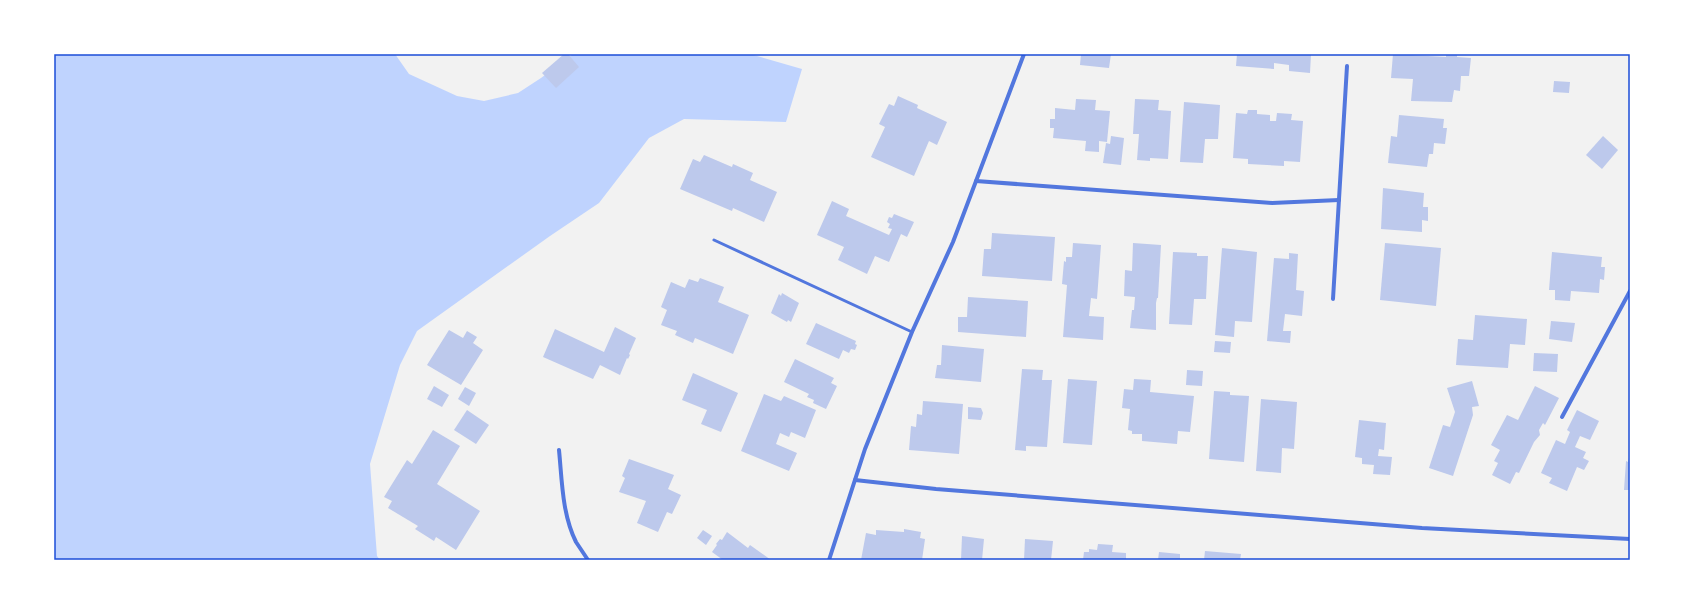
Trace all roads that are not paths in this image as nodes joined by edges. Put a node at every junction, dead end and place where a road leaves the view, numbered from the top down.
1 (1024, 54) edge
2 (1347, 66) dead end
3 (976, 181) junction
4 (1339, 200) junction
5 (714, 240) dead end
6 (1630, 291) edge
7 (1333, 299) dead end
8 (912, 332) junction
9 (1562, 417) dead end
10 (559, 450) dead end
11 (855, 480) junction
12 (1630, 539) edge
13 (588, 560) edge
14 (829, 560) edge

1 - 3 street
2 - 4 street
3 - 4 street
3 - 8 street
4 - 7 street
5 - 8 lane
6 - 9 street
8 - 11 street
10 - 13 street
11 - 12 street
11 - 14 street

